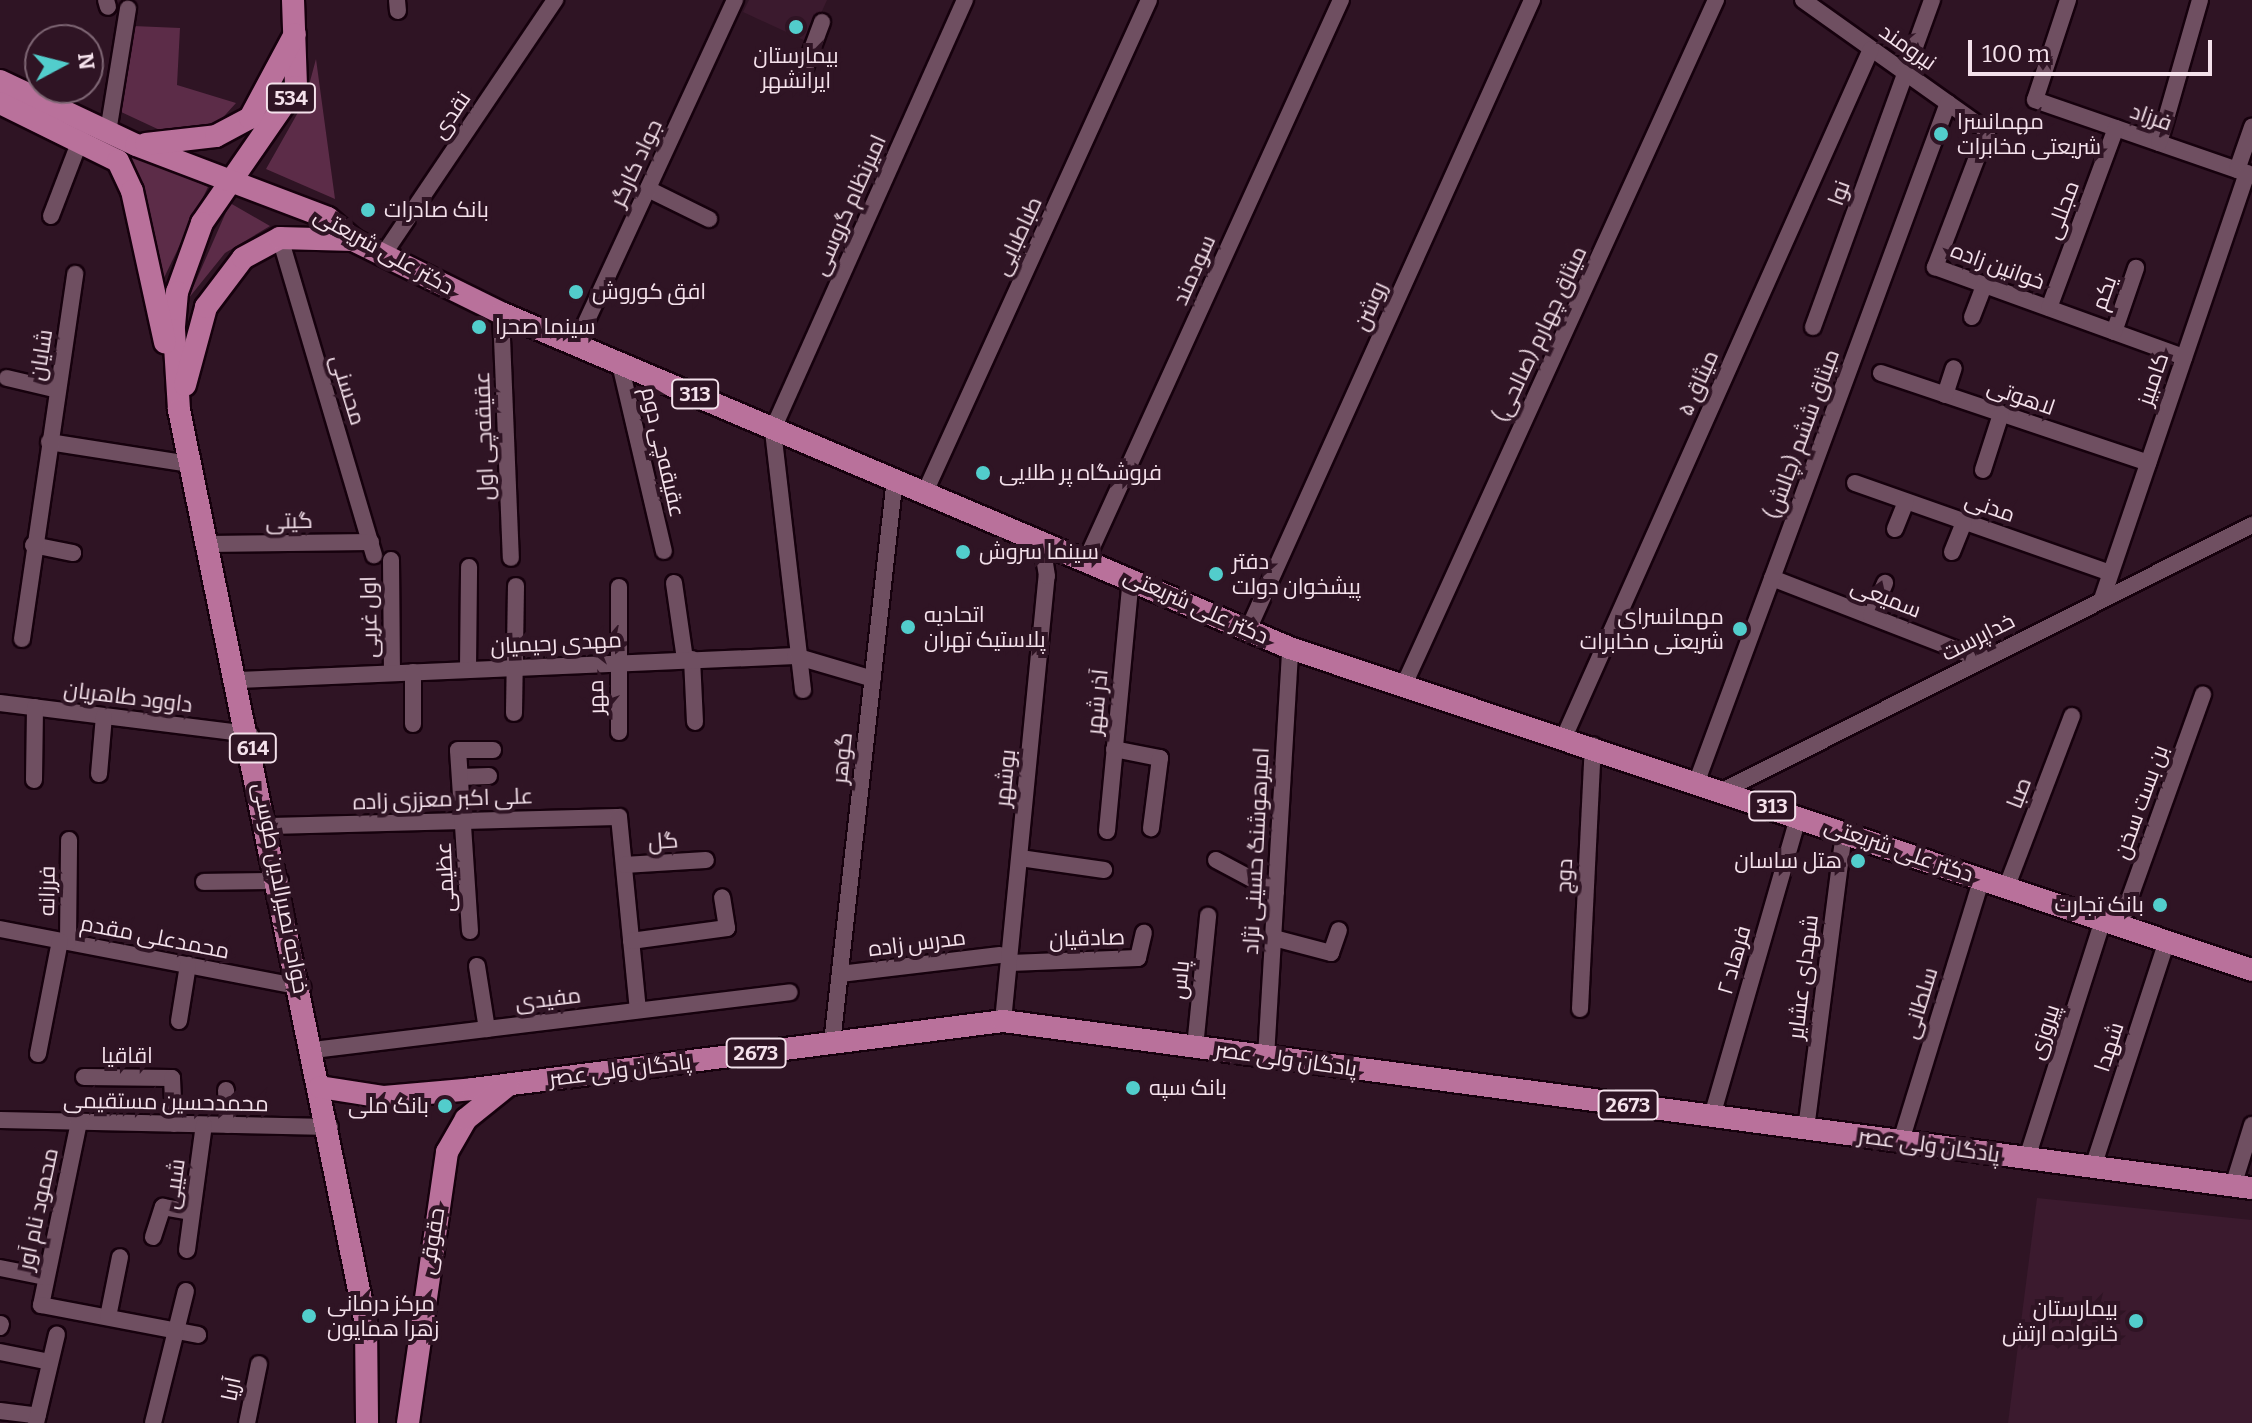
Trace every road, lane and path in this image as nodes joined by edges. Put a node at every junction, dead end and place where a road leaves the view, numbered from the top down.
1 (293, 0) edge
2 (555, 0) edge
3 (735, 0) edge
4 (965, 0) edge
5 (1149, 0) edge
6 (1341, 0) edge
7 (1532, 0) edge
8 (1716, 0) edge
9 (1803, 0) edge
10 (1932, 0) edge
11 (2068, 0) edge
12 (2200, 0) edge
13 (128, 9) dead end
14 (822, 22) dead end
15 (297, 29) junction
16 (1871, 49) junction
17 (805, 68) dead end
18 (1906, 73) junction
19 (0, 81) edge
20 (0, 103) edge
21 (1948, 103) junction
22 (2252, 127) edge
23 (2116, 128) junction
24 (1987, 131) joint
25 (108, 132) junction
26 (81, 138) junction
27 (2159, 143) junction
28 (136, 145) junction
29 (2245, 173) edge
30 (233, 177) junction
31 (648, 189) junction
32 (51, 216) dead end
33 (709, 219) dead end
34 (280, 238) junction
35 (353, 240) junction
36 (383, 255) junction
37 (2136, 268) dead end
38 (75, 274) dead end
39 (1984, 285) junction
40 (2049, 308) junction
41 (501, 313) junction
42 (1972, 317) dead end
43 (1813, 327) dead end
44 (2114, 332) junction
45 (576, 344) junction
46 (2184, 357) junction
47 (620, 364) junction
48 (1954, 368) dead end
49 (1881, 373) dead end
50 (7, 378) dead end
51 (58, 390) junction
52 (1945, 395) junction
53 (179, 410) junction
54 (2001, 414) junction
55 (773, 429) junction
56 (49, 442) junction
57 (2148, 463) junction
58 (190, 464) junction
59 (1983, 470) dead end
60 (895, 478) junction
61 (1855, 483) dead end
62 (926, 490) junction
63 (1906, 502) junction
64 (1964, 522) junction
65 (2252, 525) edge
66 (1895, 529) dead end
67 (1041, 539) junction
68 (207, 544) junction
69 (33, 545) junction
70 (664, 551) dead end
71 (1952, 552) dead end
72 (73, 553) dead end
73 (379, 553) junction
74 (511, 558) dead end
75 (1087, 558) junction
76 (469, 567) dead end
77 (2110, 573) junction
78 (1131, 577) junction
79 (1772, 578) junction
80 (674, 583) dead end
81 (1885, 583) dead end
82 (516, 586) dead end
83 (619, 587) dead end
84 (2102, 599) junction
85 (1871, 616) junction
86 (1248, 630) junction
87 (22, 639) dead end
88 (1290, 648) junction
89 (795, 656) junction
90 (689, 659) junction
91 (1983, 660) junction
92 (617, 662) junction
93 (515, 667) junction
94 (468, 669) junction
95 (413, 672) junction
96 (392, 673) junction
97 (873, 679) junction
98 (239, 680) junction
99 (1403, 687) junction
100 (803, 690) dead end
101 (2203, 694) dead end
102 (0, 703) edge
103 (35, 707) junction
104 (514, 713) dead end
105 (104, 716) junction
106 (2072, 716) dead end
107 (695, 722) dead end
108 (413, 724) dead end
109 (619, 732) dead end
110 (250, 734) junction
111 (1565, 735) junction
112 (1593, 745) junction
113 (1114, 749) junction
114 (493, 750) dead end
115 (99, 774) dead end
116 (489, 776) dead end
117 (460, 777) junction
118 (34, 780) dead end
119 (1697, 781) junction
120 (1724, 790) junction
121 (1799, 815) junction
122 (464, 821) junction
123 (269, 826) junction
124 (1151, 828) dead end
125 (1107, 831) dead end
126 (1844, 831) junction
127 (69, 840) dead end
128 (1020, 858) junction
129 (706, 860) dead end
130 (1216, 860) dead end
131 (624, 865) junction
132 (1104, 870) dead end
133 (1982, 878) junction
134 (280, 881) junction
135 (204, 882) dead end
136 (2007, 886) junction
137 (1276, 892) junction
138 (722, 897) dead end
139 (1208, 916) dead end
140 (2112, 922) junction
141 (0, 929) edge
142 (1339, 930) dead end
143 (470, 931) dead end
144 (1144, 933) dead end
145 (1274, 938) junction
146 (631, 941) junction
147 (2167, 941) junction
148 (64, 942) junction
149 (1006, 956) junction
150 (188, 965) junction
151 (477, 966) dead end
152 (2252, 970) edge
153 (840, 974) junction
154 (302, 987) junction
155 (789, 992) dead end
156 (1580, 1009) dead end
157 (638, 1010) junction
158 (179, 1021) dead end
159 (1003, 1021) junction
160 (487, 1029) junction
161 (832, 1043) junction
162 (1195, 1047) junction
163 (313, 1050) junction
164 (38, 1054) dead end
165 (1266, 1057) junction
166 (84, 1077) dead end
167 (508, 1085) junction
168 (320, 1087) junction
169 (226, 1090) dead end
170 (1712, 1116) junction
171 (0, 1120) edge
172 (79, 1122) junction
173 (174, 1124) junction
174 (204, 1125) junction
175 (228, 1125) junction
176 (2252, 1125) edge
177 (330, 1127) junction
178 (1806, 1129) junction
179 (1901, 1141) junction
180 (2027, 1158) junction
181 (2093, 1167) junction
182 (2242, 1187) edge
183 (192, 1212) junction
184 (153, 1237) dead end
185 (187, 1250) dead end
186 (120, 1257) dead end
187 (0, 1268) edge
188 (46, 1277) junction
189 (186, 1291) dead end
190 (108, 1317) junction
191 (176, 1331) junction
192 (57, 1334) dead end
193 (198, 1335) dead end
194 (0, 1352) edge
195 (50, 1362) junction
196 (259, 1364) dead end
197 (0, 1411) edge
198 (37, 1420) edge
199 (153, 1423) edge
200 (247, 1423) edge
201 (367, 1423) edge
202 (408, 1423) edge

1 - 15 main road, 534
2 - 36 street, نقدی
3 - 31 street, جواد کارگر
4 - 55 street, امیرنظام گروسی
5 - 62 street, طباطبایی
6 - 75 street, سودمند
7 - 86 street, روشن
8 - 99 street, میثاق چهارم (صالحی)
9 - 16 street, نیرومند
10 - 18 street, نوا
11 - 23 street, فرزاد
12 - 27 street
13 - 25 street
14 - 17 street
15 - 28 main road
15 - 30 main road, 534
16 - 18 street, نیرومند
16 - 111 street, میثاق ۵
18 - 21 street, نیرومند
18 - 43 street, نوا
19 - 25 main road, دکتر علی شریعتی / 313
20 - 26 main road
21 - 24 street, نیرومند
21 - 79 street, میثاق ششم (چالش)
22 - 29 street, کامبیز
23 - 27 street, فرزاد
23 - 40 street, مجللی
24 - 39 street, خوانین زاده
25 - 28 main road, دکتر علی شریعتی / 313
26 - 32 street
26 - 53 main road
27 - 29 street, فرزاد
28 - 30 main road, دکتر علی شریعتی / 313
29 - 46 street, کامبیز
30 - 35 main road, دکتر علی شریعتی / 313
30 - 53 main road, خواجه نصیرالدین طوسی / 614
31 - 33 street
31 - 45 street, جواد کارگر
34 - 35 main road
34 - 53 main road
34 - 73 street, محسنی
35 - 36 main road, دکتر علی شریعتی / 313
36 - 41 main road, دکتر علی شریعتی / 313
37 - 44 street, یکم
38 - 51 street, شایان
39 - 40 street, خوانین زاده
39 - 42 street
40 - 44 street, خوانین زاده
41 - 45 main road, دکتر علی شریعتی / 313
41 - 74 street, عقیقه‌چی اول
44 - 46 street, خوانین زاده
45 - 47 main road, دکتر علی شریعتی / 313
46 - 57 street, کامبیز
47 - 55 main road, دکتر علی شریعتی / 313
47 - 70 street, عقیقه‌چی دوم
48 - 52 street
49 - 52 street, لاهوتی
50 - 51 street
51 - 56 street, شایان
52 - 54 street, لاهوتی
53 - 58 main road, خواجه نصیرالدین طوسی / 614
54 - 57 street, لاهوتی
54 - 59 street
55 - 60 main road, دکتر علی شریعتی / 313
55 - 89 street
56 - 58 street
56 - 69 street, شایان
57 - 77 street, کامبیز
58 - 68 main road, خواجه نصیرالدین طوسی / 614
60 - 62 main road, دکتر علی شریعتی / 313
60 - 97 street, گوهر
61 - 63 street, مدنی
62 - 67 main road, دکتر علی شریعتی / 313
63 - 64 street, مدنی
63 - 66 street
64 - 71 street
64 - 77 street, مدنی
65 - 84 street, خداپرست
67 - 75 main road, دکتر علی شریعتی / 313
67 - 128 street, بوشهر
68 - 73 street, گیتی
68 - 98 main road, خواجه نصیرالدین طوسی / 614
69 - 72 street
69 - 87 street, شایان
73 - 96 street, اول غربی
75 - 78 main road, دکتر علی شریعتی / 313
76 - 94 street
77 - 84 street, کامبیز
78 - 86 main road, دکتر علی شریعتی / 313
78 - 113 street, آذر شهر
79 - 85 street, سمیعی
79 - 119 street, میثاق ششم (چالش)
80 - 90 street
81 - 85 street
82 - 93 street
83 - 92 street, مهر
84 - 91 street, خداپرست
85 - 91 street, سمیعی
86 - 88 main road, دکتر علی شریعتی / 313
88 - 99 main road, دکتر علی شریعتی / 313
88 - 137 street, امیرهوشنگ حسینی نژاد
89 - 90 street, مهدی رحیمیان
89 - 97 street, مهدی رحیمیان
89 - 100 street
90 - 92 street, مهدی رحیمیان
90 - 107 street
91 - 120 street, خداپرست
92 - 93 street, مهدی رحیمیان
92 - 109 street, مهر
93 - 94 street, مهدی رحیمیان
93 - 104 street
94 - 95 street, مهدی رحیمیان
95 - 96 street, مهدی رحیمیان
95 - 108 street
96 - 98 street, مهدی رحیمیان
97 - 153 street, گوهر
98 - 110 main road, خواجه نصیرالدین طوسی / 614
99 - 111 main road, دکتر علی شریعتی / 313
101 - 140 street, بن بست سخن
102 - 103 street, داوود طاهریان
103 - 105 street, داوود طاهریان
103 - 118 street
105 - 110 street, داوود طاهریان
105 - 115 street
106 - 136 street, صبا
110 - 123 main road, خواجه نصیرالدین طوسی / 614
111 - 112 main road, دکتر علی شریعتی / 313
112 - 119 main road, دکتر علی شریعتی / 313
112 - 156 street, دوج
113 - 124 street
113 - 125 street, آذر شهر
114 - 117 street
116 - 117 street
117 - 122 street, عظیمی
119 - 120 main road, دکتر علی شریعتی / 313
120 - 121 main road, دکتر علی شریعتی / 313
121 - 126 main road, دکتر علی شریعتی / 313
121 - 170 street, فرهاد ۲
122 - 123 street, علی اکبر معززی زاده
122 - 131 street, علی اکبر معززی زاده
122 - 143 street, عظیمی
123 - 134 main road, خواجه نصیرالدین طوسی / 614
126 - 133 main road, دکتر علی شریعتی / 313
126 - 178 street, شهدای عشایر
127 - 148 street, فرزانه
128 - 132 street
128 - 149 street, بوشهر
129 - 131 street, گل
130 - 137 street
131 - 146 street
133 - 136 main road, دکتر علی شریعتی / 313
133 - 179 street, سلطانی
134 - 135 street
134 - 154 main road, خواجه نصیرالدین طوسی / 614
136 - 140 main road, دکتر علی شریعتی / 313
137 - 145 street, امیرهوشنگ حسینی نژاد
138 - 146 street
139 - 162 street, پاس
140 - 147 main road, دکتر علی شریعتی / 313
140 - 180 street, پیروزی
141 - 148 street, محمدعلی مقدم
142 - 145 street
144 - 149 street, صادقیان
145 - 165 street, امیرهوشنگ حسینی نژاد
146 - 157 street
147 - 152 main road, دکتر علی شریعتی / 313
147 - 181 street, شهدا
148 - 150 street, محمدعلی مقدم
148 - 164 street, فرزانه
149 - 153 street, مدرس زاده
149 - 159 street, بوشهر
150 - 154 street, محمدعلی مقدم
150 - 158 street
151 - 160 street
153 - 161 street, گوهر
154 - 163 main road, خواجه نصیرالدین طوسی / 614
155 - 157 street, مفیدی
157 - 160 street, مفیدی
159 - 161 main road, پادگان ولی عصر / 2673
159 - 162 main road, پادگان ولی عصر / 2673
160 - 163 street, مفیدی
161 - 167 main road, پادگان ولی عصر / 2673
162 - 165 main road, پادگان ولی عصر / 2673
163 - 168 main road, خواجه نصیرالدین طوسی / 614
165 - 170 main road, پادگان ولی عصر / 2673
166 - 173 street, اقاقیا
167 - 168 main road, پادگان ولی عصر / 2673
167 - 202 main road, حقوقی
168 - 177 main road, خواجه نصیرالدین طوسی / 614
169 - 175 street
170 - 178 main road, پادگان ولی عصر / 2673
171 - 172 street, محمدحسین مستقیمی
172 - 173 street, محمدحسین مستقیمی
172 - 188 street, محمود نام آور
173 - 174 street, محمدحسین مستقیمی
174 - 175 street, محمدحسین مستقیمی
174 - 183 street, شیبی
175 - 177 street, محمدحسین مستقیمی
176 - 182 street
177 - 201 main road, خواجه نصیرالدین طوسی / 614
178 - 179 main road, پادگان ولی عصر / 2673
179 - 180 main road, پادگان ولی عصر / 2673
180 - 181 main road, پادگان ولی عصر / 2673
181 - 182 main road, پادگان ولی عصر / 2673
183 - 184 street
183 - 185 street, شیبی
186 - 190 street
187 - 188 street
188 - 190 street, محمود نام آور
189 - 191 street
190 - 191 street
191 - 193 street
191 - 199 street
192 - 195 street
194 - 195 street
195 - 198 street
196 - 200 street, آریا
197 - 198 street

